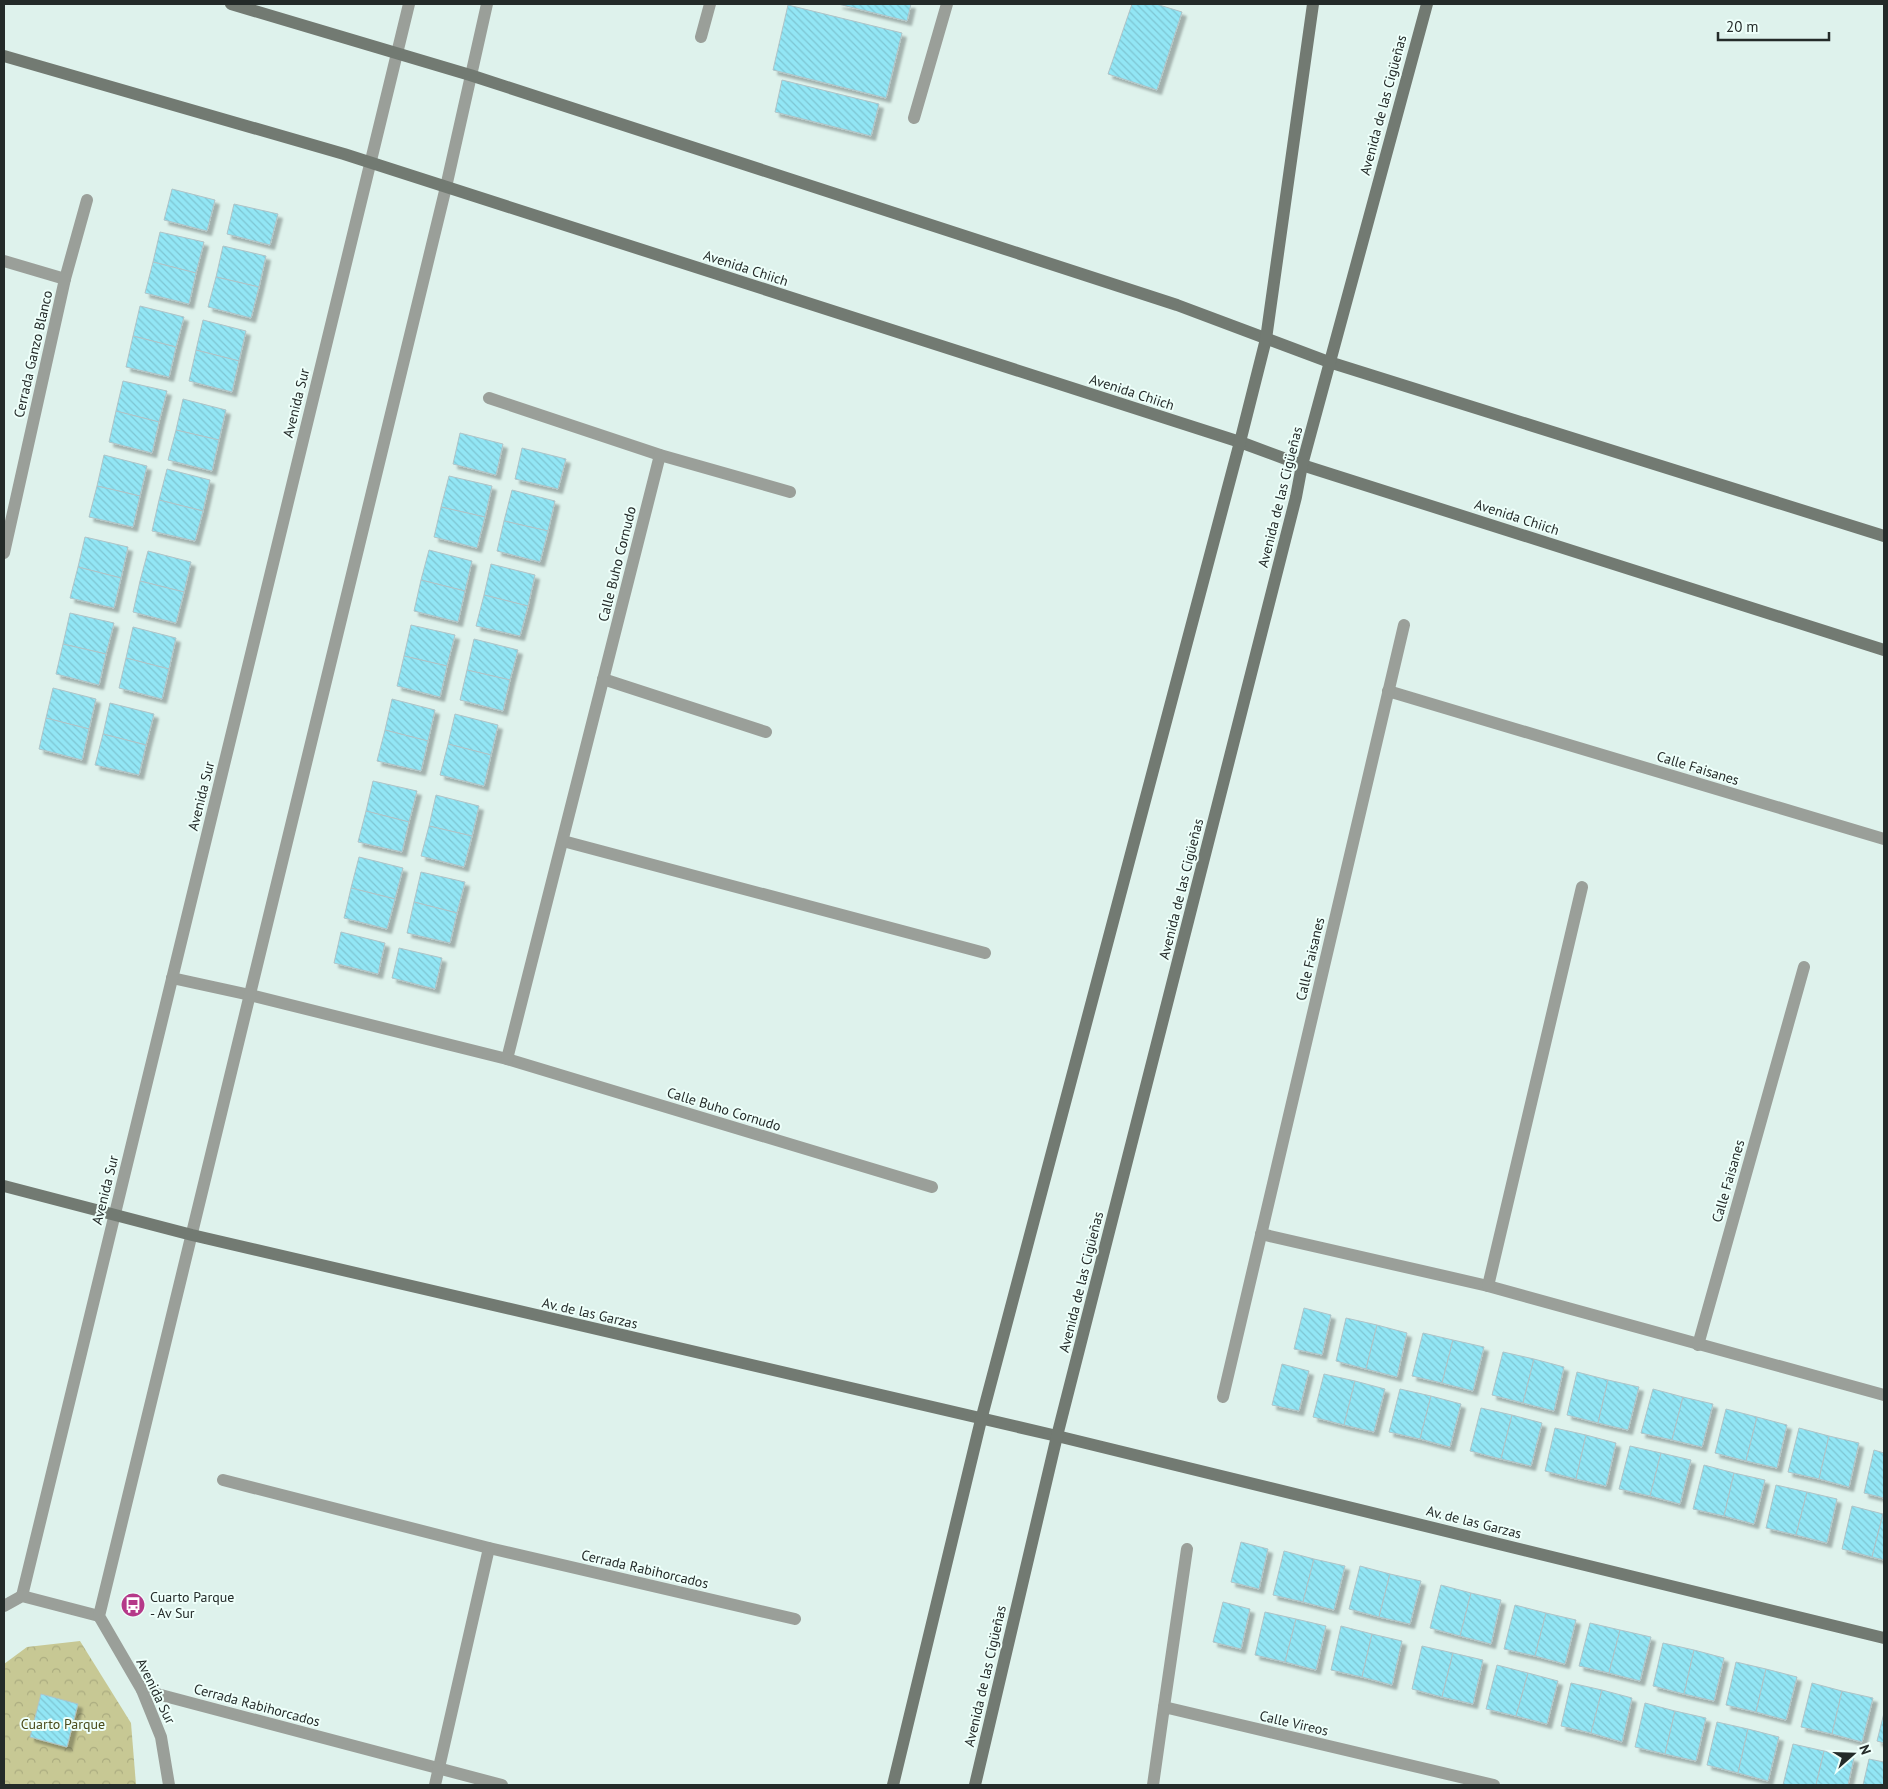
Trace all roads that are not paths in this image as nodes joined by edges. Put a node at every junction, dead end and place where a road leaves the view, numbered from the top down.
1 (231, 4) edge
2 (409, 4) edge
3 (487, 4) edge
4 (710, 4) edge
5 (947, 4) edge
6 (1314, 4) edge
7 (1427, 4) edge
8 (701, 37) dead end
9 (397, 53) junction
10 (4, 56) edge
11 (470, 75) junction
12 (914, 118) dead end
13 (370, 163) junction
14 (446, 187) junction
15 (87, 200) dead end
16 (4, 261) edge
17 (65, 279) junction
18 (1266, 339) junction
19 (1329, 362) junction
20 (489, 398) dead end
21 (1240, 442) junction
22 (660, 456) junction
23 (1302, 465) junction
24 (790, 492) dead end
25 (1884, 536) edge
26 (4, 552) edge
27 (1404, 625) dead end
28 (1884, 650) edge
29 (603, 679) junction
30 (1388, 692) junction
31 (766, 732) dead end
32 (1884, 839) edge
33 (562, 840) junction
34 (1582, 887) dead end
35 (985, 953) dead end
36 (1804, 967) dead end
37 (172, 978) junction
38 (250, 995) junction
39 (508, 1059) junction
40 (4, 1186) edge
41 (932, 1187) dead end
42 (114, 1215) junction
43 (1261, 1234) junction
44 (192, 1235) junction
45 (1488, 1286) junction
46 (1698, 1345) junction
47 (1884, 1395) edge
48 (1224, 1396) dead end
49 (981, 1420) junction
50 (1057, 1436) junction
51 (223, 1480) dead end
52 (489, 1548) junction
53 (1187, 1549) dead end
54 (22, 1596) junction
55 (4, 1606) edge
56 (99, 1616) junction
57 (795, 1619) dead end
58 (1884, 1638) edge
59 (142, 1690) junction
60 (1164, 1708) junction
61 (440, 1769) junction
62 (169, 1785) edge
63 (435, 1785) edge
64 (502, 1785) edge
65 (893, 1785) edge
66 (975, 1785) edge
67 (1154, 1785) edge
68 (1494, 1785) edge

1 - 9 main road
2 - 9 street, Avenida Sur
3 - 11 street
4 - 8 street
5 - 12 street
6 - 18 main road
7 - 19 main road, Avenida de las Cigüeñas
9 - 11 main road
9 - 13 street, Avenida Sur
10 - 13 main road, Avenida Chiich
11 - 14 street
11 - 18 main road
13 - 14 main road, Avenida Chiich
13 - 37 street, Avenida Sur
14 - 21 main road, Avenida Chiich
14 - 38 street
15 - 17 street, Cerrada Ganzo Blanco
16 - 17 street, Cerrada Ganzo Blanco
17 - 26 street, Cerrada Ganzo Blanco
18 - 19 main road
18 - 21 main road
19 - 23 main road, Avenida de las Cigüeñas
19 - 25 main road
20 - 22 street
21 - 23 main road, Avenida Chiich
21 - 49 main road
22 - 24 street
22 - 29 street, Calle Buho Cornudo
23 - 28 main road, Avenida Chiich
23 - 50 main road, Avenida de las Cigüeñas
27 - 30 street, Calle Faisanes
29 - 31 street
29 - 33 street, Calle Buho Cornudo
30 - 32 street, Calle Faisanes
30 - 43 street, Calle Faisanes
33 - 35 street
33 - 39 street, Calle Buho Cornudo
34 - 45 street
36 - 46 street, Calle Faisanes
37 - 38 street, Calle Buho Cornudo
37 - 42 street, Avenida Sur
38 - 39 street, Calle Buho Cornudo
38 - 44 street
39 - 41 street, Calle Buho Cornudo
40 - 42 main road
42 - 44 main road, Av. de las Garzas
42 - 54 street, Avenida Sur
43 - 45 street
43 - 48 street, Calle Faisanes
44 - 49 main road, Av. de las Garzas
44 - 56 street
45 - 46 street
46 - 47 street
49 - 50 main road, Av. de las Garzas
49 - 65 main road
50 - 58 main road, Av. de las Garzas
50 - 66 main road, Avenida de las Cigüeñas
51 - 52 street, Cerrada Rabihorcados
52 - 57 street, Cerrada Rabihorcados
52 - 61 street
53 - 60 street
54 - 55 street
54 - 56 street
56 - 59 street, Avenida Sur
59 - 61 street, Cerrada Rabihorcados
59 - 62 street, Avenida Sur
60 - 67 street
60 - 68 street, Calle Vireos
61 - 63 street
61 - 64 street, Cerrada Rabihorcados

